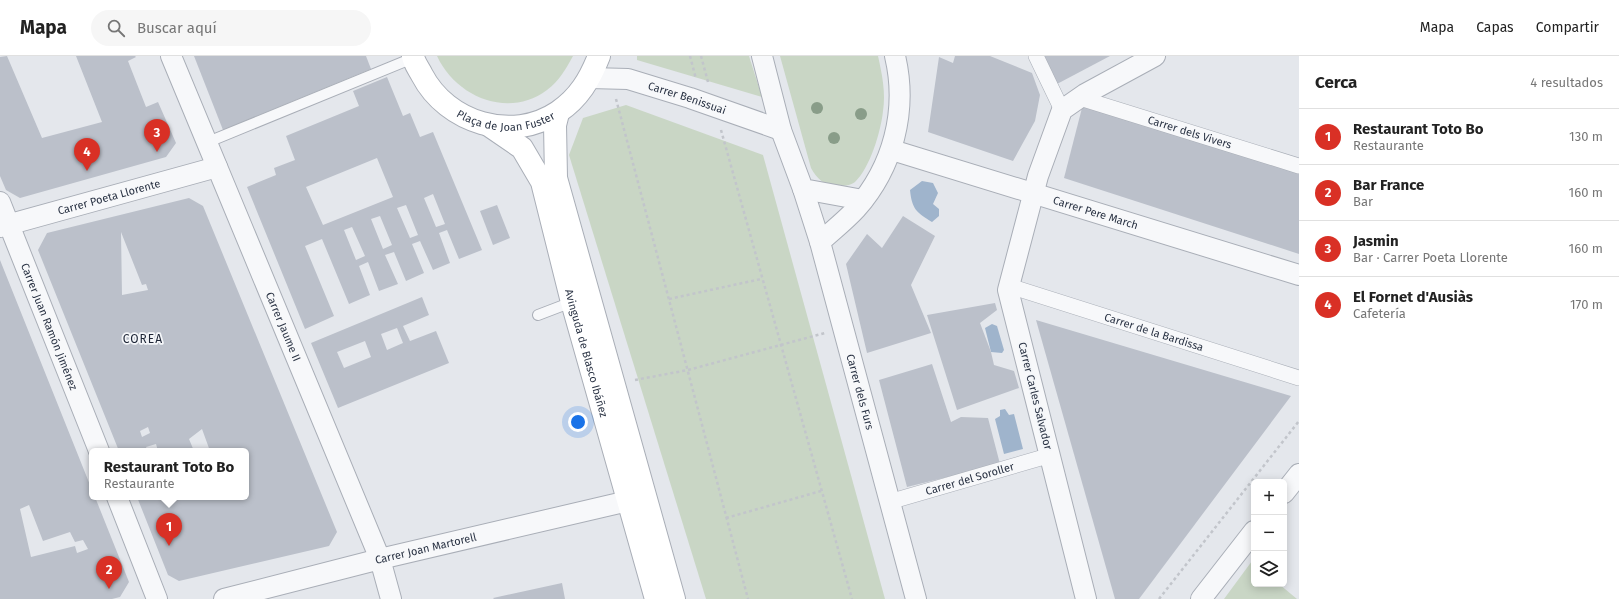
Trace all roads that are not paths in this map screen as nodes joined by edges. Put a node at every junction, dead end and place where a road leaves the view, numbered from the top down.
1 (171, 56) edge
2 (599, 56) edge
3 (762, 56) edge
4 (896, 56) edge
5 (1036, 56) edge
6 (1155, 56) edge
7 (413, 57) edge
8 (590, 78) junction
9 (1080, 98) junction
10 (1062, 110) junction
11 (558, 113) junction
12 (490, 126) junction
13 (781, 130) junction
14 (208, 142) junction
15 (892, 150) junction
16 (1299, 166) edge
17 (217, 167) junction
18 (803, 190) junction
19 (1033, 193) junction
20 (863, 200) junction
21 (0, 202) edge
22 (5, 226) edge
23 (820, 242) junction
24 (1299, 275) edge
25 (1009, 286) junction
26 (572, 302) junction
27 (538, 315) dead end
28 (1299, 378) edge
29 (98, 448) edge
30 (1050, 455) junction
31 (1299, 474) edge
32 (1287, 489) edge
33 (118, 500) edge
34 (628, 501) junction
35 (889, 502) junction
36 (1251, 535) edge
37 (380, 559) junction
38 (157, 599) edge
39 (224, 599) edge
40 (391, 599) edge
41 (656, 599) edge
42 (674, 599) edge
43 (916, 599) edge
44 (1086, 599) edge
45 (1201, 599) edge

1 - 14 street, Carrer Jaume II
2 - 8 main road, Plaça de Joan Fuster
3 - 13 street
4 - 15 street
5 - 10 street
6 - 9 street
7 - 12 main road, Plaça de Joan Fuster
7 - 14 lane
8 - 11 main road, Plaça de Joan Fuster
8 - 13 street, Carrer Benissuai
9 - 10 street
9 - 16 street, Carrer dels Vivers
10 - 19 street, Carrer Carles Salvador
11 - 12 main road, Plaça de Joan Fuster
11 - 42 main road, Avinguda de Blasco Ibáñez
12 - 26 main road, Avinguda de Blasco Ibáñez
13 - 18 street
14 - 17 street, Carrer Jaume II
15 - 19 street, Carrer Pere March
15 - 20 street
17 - 22 street, Carrer Poeta Llorente
17 - 37 street, Carrer Jaume II
18 - 20 street
18 - 23 street, Carrer dels Furs
19 - 24 street, Carrer Pere March
19 - 25 street, Carrer Carles Salvador
20 - 23 street
21 - 22 street, Carrer Juan Ramón Jiménez
22 - 29 street, Carrer Juan Ramón Jiménez
23 - 35 street, Carrer dels Furs
25 - 28 street, Carrer de la Bardissa
25 - 30 street, Carrer Carles Salvador
26 - 27 lane
26 - 34 main road, Avinguda de Blasco Ibáñez
30 - 35 street, Carrer del Soroller
30 - 44 street, Carrer Carles Salvador
31 - 32 street
33 - 38 street
34 - 37 street, Carrer Joan Martorell
34 - 41 main road, Avinguda de Blasco Ibáñez
35 - 43 street, Carrer dels Furs
36 - 45 street
37 - 39 street, Carrer Joan Martorell
37 - 40 street, Carrer Jaume II

